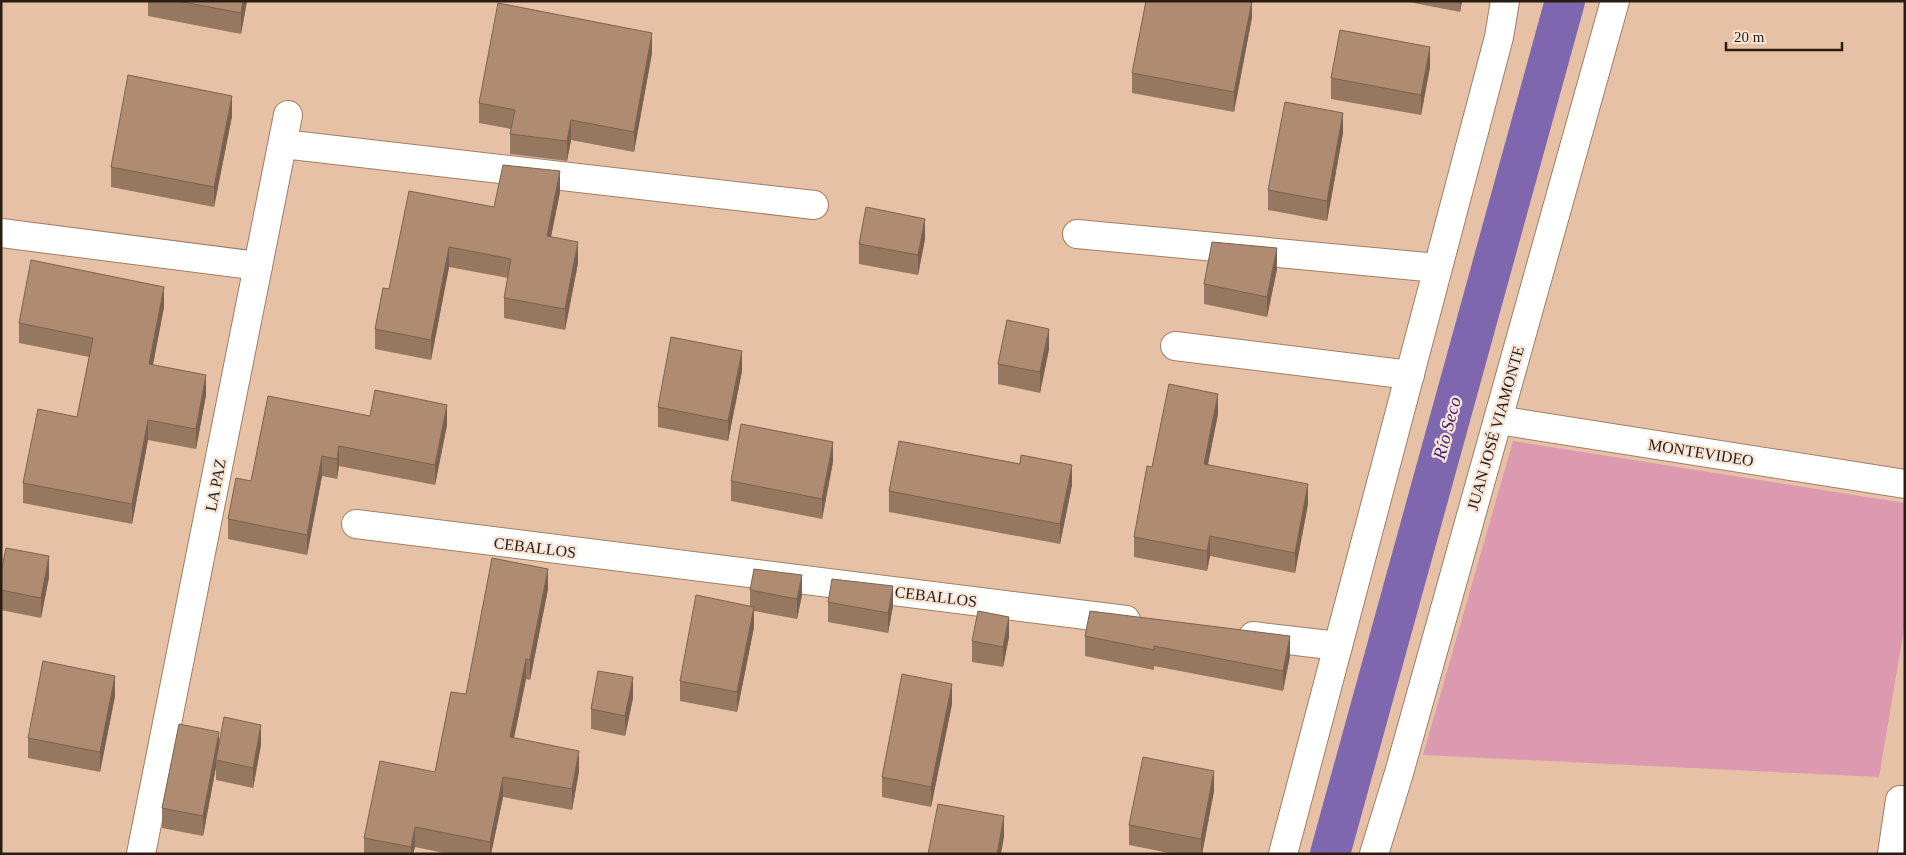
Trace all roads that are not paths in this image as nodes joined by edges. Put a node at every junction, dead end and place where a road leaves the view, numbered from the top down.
1 (1505, 1) edge
2 (1615, 1) edge
3 (288, 115) dead end
4 (282, 144) junction
5 (814, 205) dead end
6 (1, 233) edge
7 (1077, 234) dead end
8 (258, 266) junction
9 (1437, 268) junction
10 (1175, 346) dead end
11 (1410, 374) junction
12 (1498, 420) junction
13 (1905, 484) edge
14 (356, 524) dead end
15 (1150, 623) edge
16 (1229, 632) edge
17 (1338, 646) junction
18 (1902, 800) edge
19 (141, 854) edge
20 (1283, 854) edge
21 (1374, 854) edge
22 (1892, 854) edge

1 - 9 street
2 - 12 street, JUAN JOSÉ VIAMONTE
3 - 4 street, LA PAZ
4 - 5 street
4 - 8 street, LA PAZ
6 - 8 street
7 - 9 street
8 - 19 street, LA PAZ
9 - 11 street
10 - 11 street
11 - 17 street
12 - 13 street, MONTEVIDEO
12 - 21 street, JUAN JOSÉ VIAMONTE
14 - 15 street, CEBALLOS
16 - 17 street
17 - 20 street
18 - 22 street

